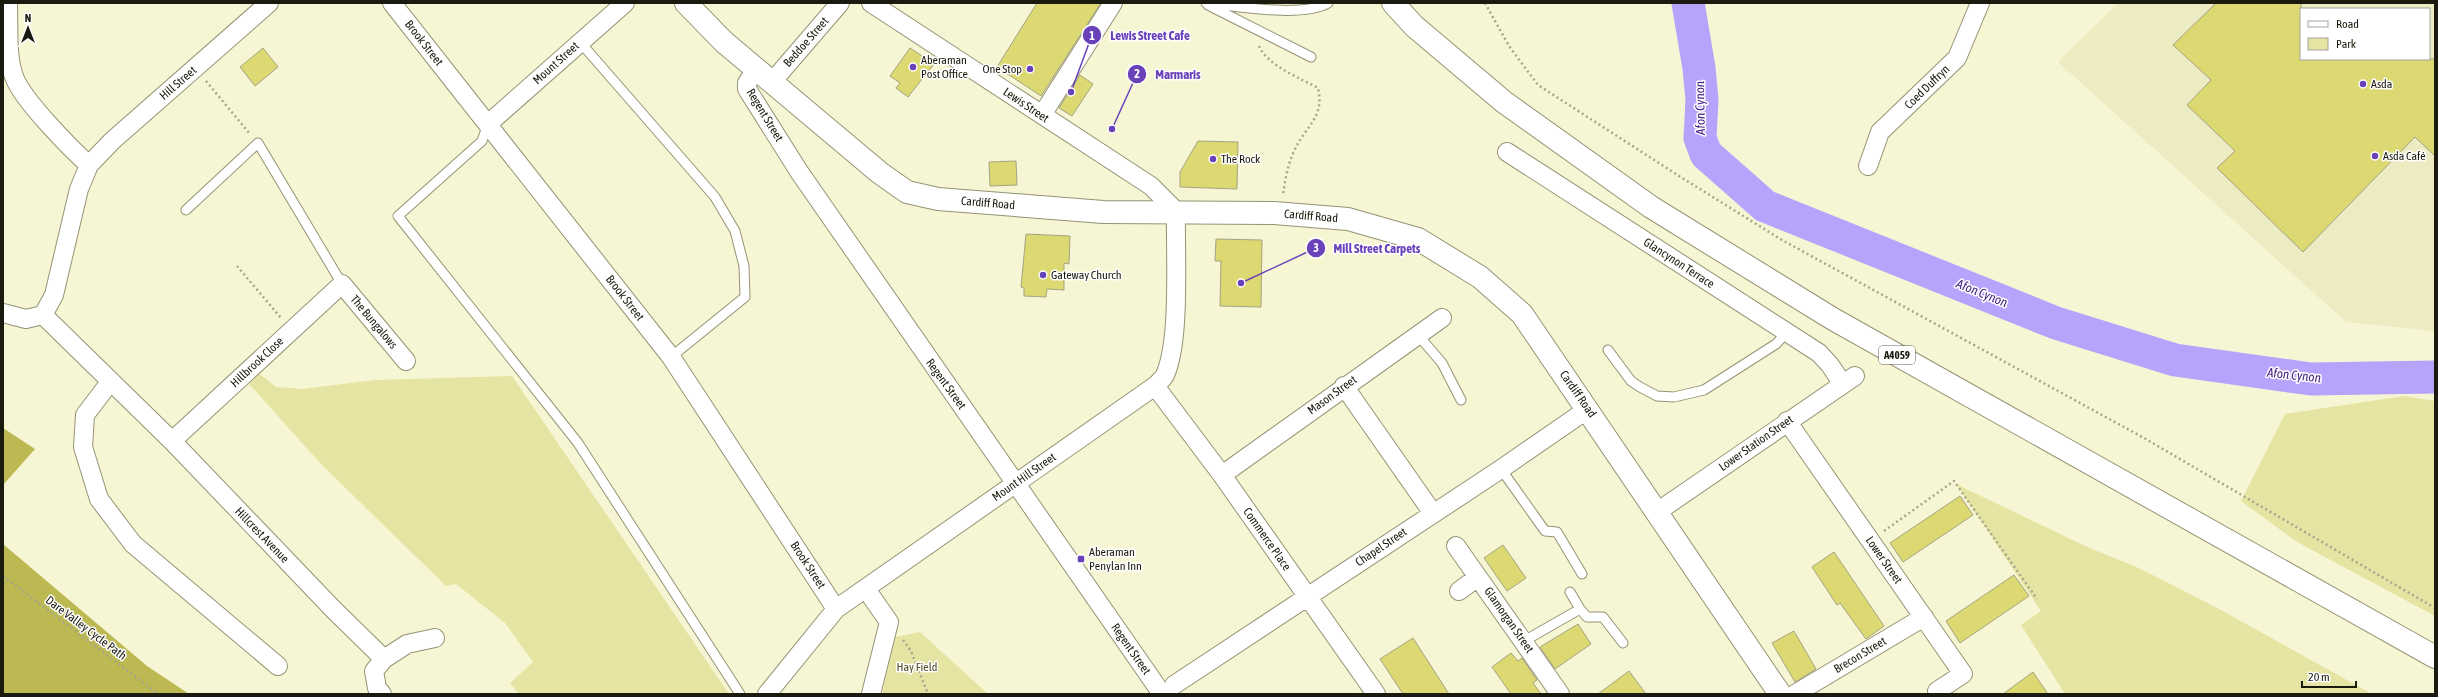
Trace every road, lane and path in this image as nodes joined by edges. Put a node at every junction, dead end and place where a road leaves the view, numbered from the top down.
1 (8, 3) edge
2 (269, 3) edge
3 (392, 3) edge
4 (625, 3) edge
5 (686, 3) edge
6 (840, 3) edge
7 (871, 3) edge
8 (1113, 3) edge
9 (1205, 3) edge
10 (1328, 3) edge
11 (1393, 3) edge
12 (1485, 3) edge
13 (1980, 3) edge
14 (1255, 29) junction
15 (580, 42) junction
16 (1311, 57) dead end
17 (195, 68) junction
18 (764, 76) junction
19 (1042, 115) junction
20 (488, 124) junction
21 (258, 144) junction
22 (1507, 152) dead end
23 (89, 165) junction
24 (1868, 166) dead end
25 (186, 210) dead end
26 (1176, 211) junction
27 (1281, 213) junction
28 (238, 266) dead end
29 (342, 284) junction
30 (3, 313) edge
31 (43, 315) junction
32 (1442, 318) dead end
33 (292, 330) junction
34 (1787, 332) junction
35 (1418, 335) junction
36 (1608, 350) dead end
37 (671, 357) junction
38 (406, 361) dead end
39 (1848, 380) joint
40 (110, 382) junction
41 (1155, 386) junction
42 (1344, 386) junction
43 (1461, 400) dead end
44 (1588, 409) junction
45 (1787, 421) junction
46 (172, 441) junction
47 (1501, 469) junction
48 (1222, 475) junction
49 (1016, 482) junction
50 (1432, 512) junction
51 (1657, 512) junction
52 (1871, 542) junction
53 (1456, 546) dead end
54 (1582, 574) dead end
55 (3, 576) edge
56 (1478, 577) junction
57 (866, 589) junction
58 (1459, 591) dead end
59 (1570, 592) dead end
60 (1307, 596) junction
61 (2037, 598) dead end
62 (836, 608) junction
63 (2435, 608) edge
64 (1580, 609) junction
65 (1924, 617) junction
66 (889, 622) junction
67 (435, 638) dead end
68 (1524, 641) junction
69 (1623, 644) dead end
70 (2435, 657) edge
71 (384, 659) junction
72 (278, 666) dead end
73 (1168, 689) edge
74 (1938, 691) dead end
75 (158, 694) edge
76 (382, 694) edge
77 (740, 694) edge
78 (767, 694) edge
79 (871, 694) edge
80 (928, 694) edge
81 (1376, 694) edge
82 (1560, 694) edge
83 (1780, 694) edge
84 (1795, 694) edge

1 - 23 street
2 - 17 street, Hill Street
3 - 20 street, Brook Street
4 - 15 street, Mount Street
5 - 18 main road, Cardiff Road
6 - 18 street, Beddoe Street
7 - 19 street, Lewis Street
8 - 19 street
9 - 10 lane
9 - 14 lane
11 - 70 main road, A4059
12 - 63 path
13 - 24 street, Coed Duffryn
14 - 16 lane
14 - 27 path
15 - 20 street, Mount Street
15 - 37 lane
17 - 21 path
17 - 23 street, Hill Street
18 - 26 main road, Cardiff Road
18 - 49 street, Regent Street
19 - 26 street, Lewis Street
20 - 37 street, Brook Street
20 - 77 lane
21 - 25 lane
21 - 29 lane
22 - 34 street, Glancynon Terrace
23 - 31 street
26 - 27 main road, Cardiff Road
26 - 41 street, Mount Hill Street
27 - 44 main road, Cardiff Road
28 - 33 path
29 - 33 street, Hillbrook Close
29 - 38 street, The Bungalows
30 - 31 street
31 - 40 street, Hillcrest Avenue
32 - 35 street, Mason Street
33 - 46 street, Hillbrook Close
34 - 36 lane
34 - 39 street, Glancynon Terrace
35 - 42 street, Mason Street
35 - 43 lane
37 - 62 street, Brook Street
39 - 45 street, Lower Station Street
40 - 46 street, Hillcrest Avenue
40 - 72 street
41 - 48 street, Commerce Place
41 - 49 street, Mount Hill Street
42 - 48 street, Mason Street
42 - 50 street
44 - 47 street, Chapel Street
44 - 51 main road, Cardiff Road
45 - 51 street, Lower Station Street
45 - 52 street, Lower Street
46 - 71 street, Hillcrest Avenue
47 - 50 street, Chapel Street
47 - 54 lane
48 - 60 street, Commerce Place
49 - 57 street, Mount Hill Street
49 - 73 street, Regent Street
50 - 60 street, Chapel Street
51 - 83 main road, Cardiff Road
52 - 61 path
52 - 65 street, Lower Street
53 - 56 street, Glamorgan Street
55 - 75 path, Dare Valley Cycle Path
56 - 58 street
56 - 68 street, Glamorgan Street
57 - 62 street, Mount Hill Street
57 - 66 street
59 - 64 lane
60 - 73 street, Chapel Street
60 - 81 street, Commerce Place
62 - 78 street, Mount Hill Street
64 - 68 lane
64 - 69 lane
65 - 74 street, Lower Street
65 - 84 street, Brecon Street
66 - 79 street
66 - 80 path
67 - 71 street
68 - 82 street, Glamorgan Street
71 - 76 street

